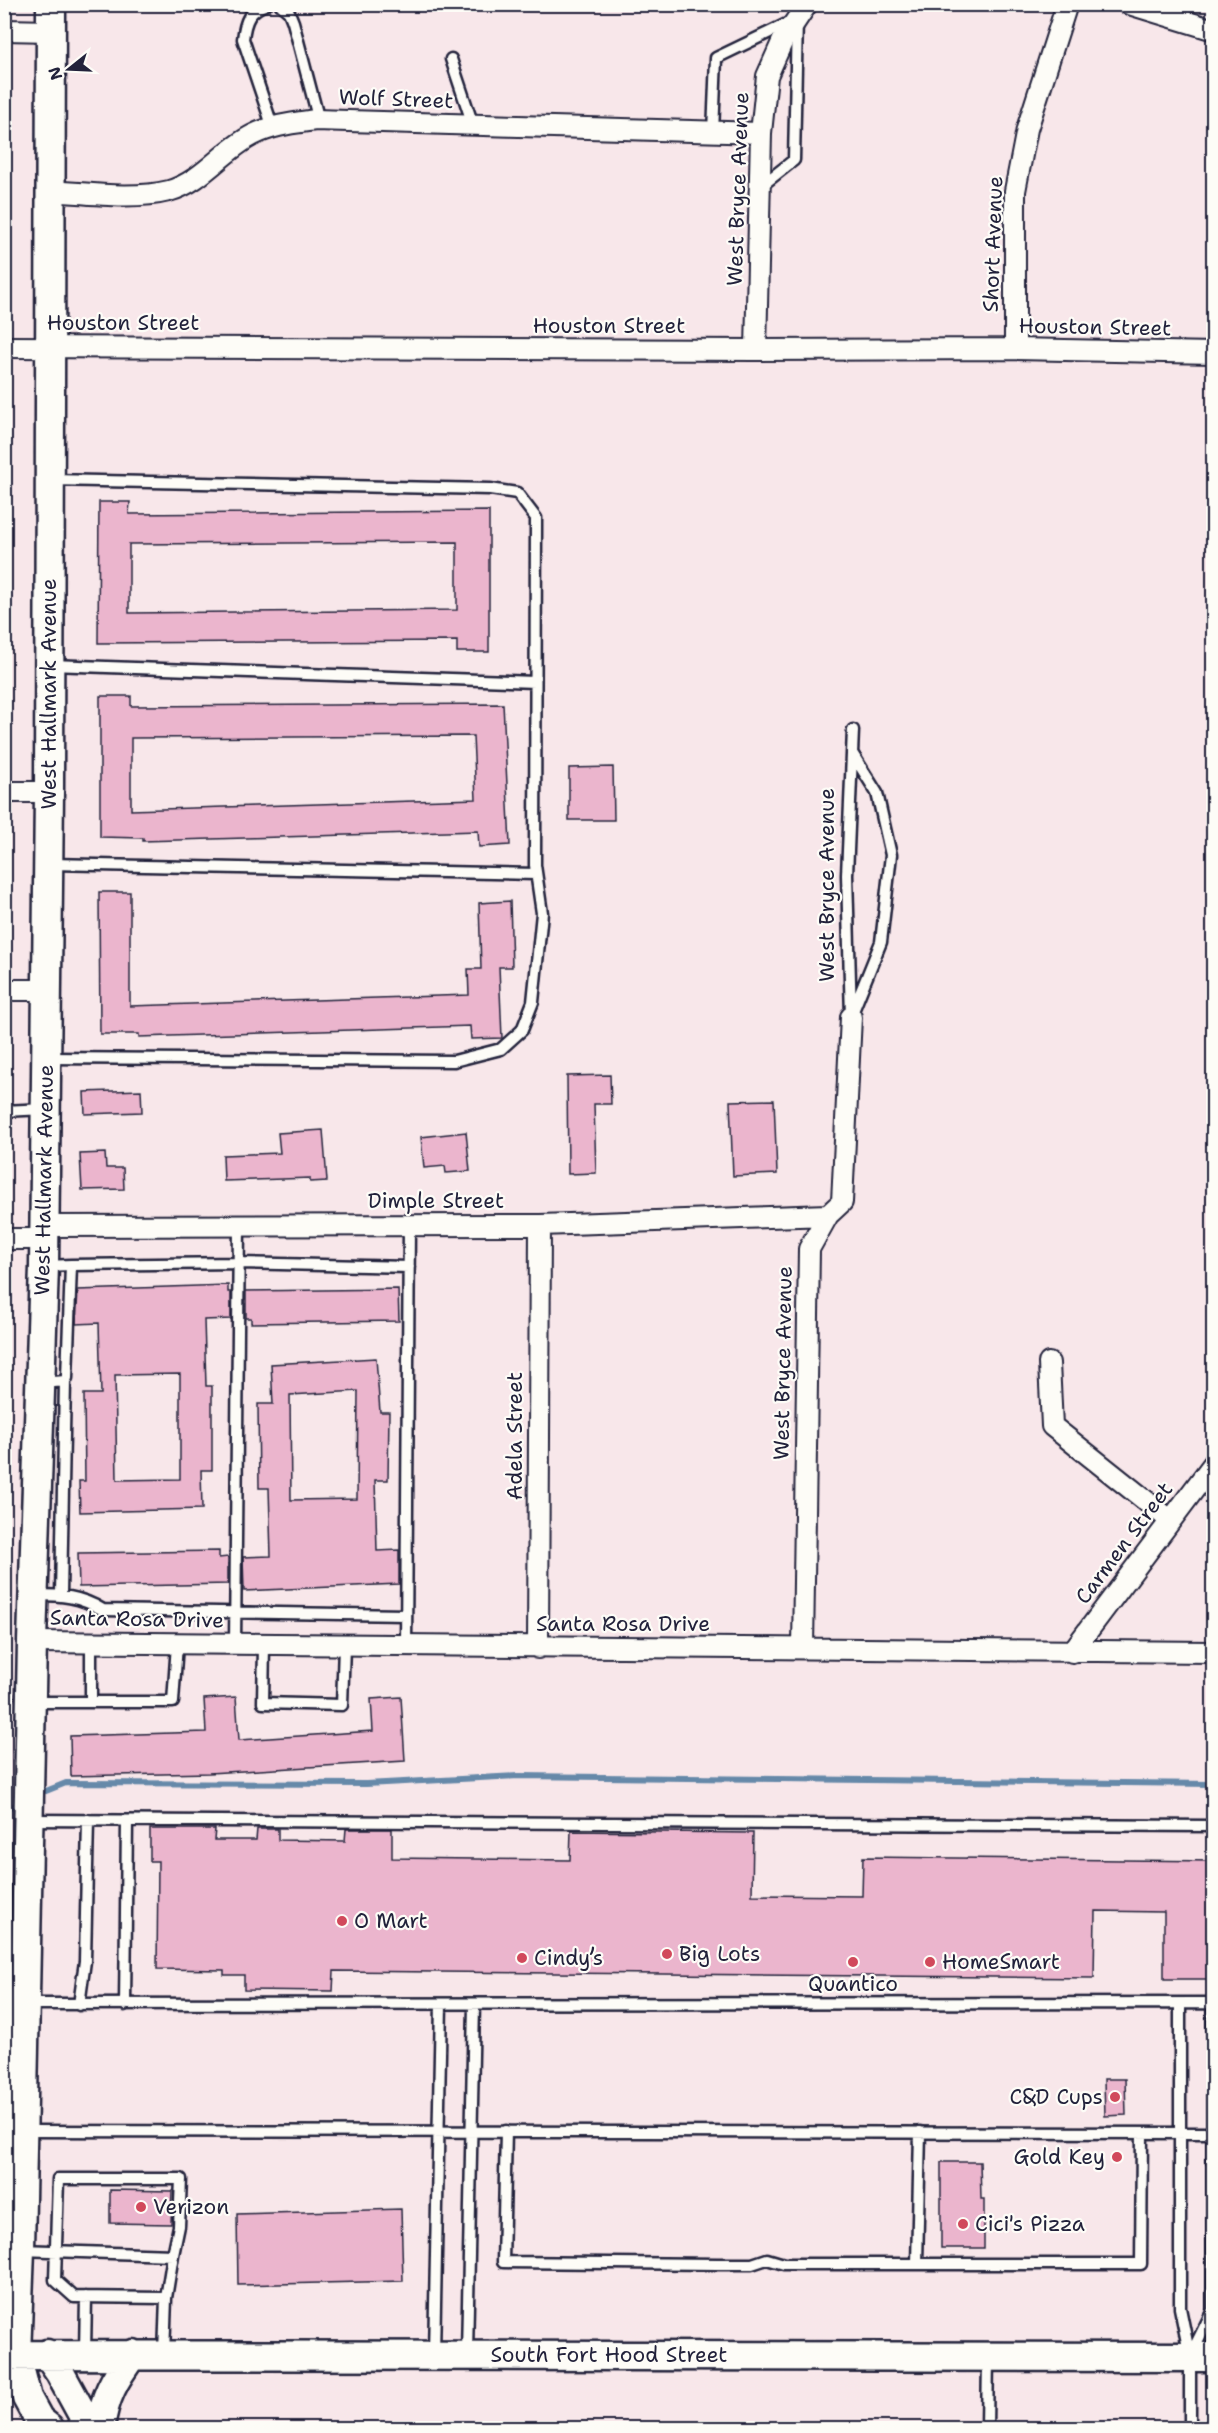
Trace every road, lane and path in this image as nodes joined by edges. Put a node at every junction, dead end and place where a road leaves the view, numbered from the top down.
1 (267, 4) edge
2 (280, 4) edge
3 (1067, 4) edge
4 (1129, 4) edge
5 (802, 12) edge
6 (51, 18) edge
7 (4, 30) edge
8 (1214, 30) edge
9 (451, 59) dead end
10 (319, 121) junction
11 (473, 125) junction
12 (273, 128) junction
13 (713, 133) junction
14 (761, 134) junction
15 (760, 187) junction
16 (49, 191) junction
17 (4, 347) edge
18 (49, 347) junction
19 (1015, 349) junction
20 (756, 351) junction
21 (1214, 353) edge
22 (49, 480) junction
23 (49, 665) junction
24 (535, 682) junction
25 (852, 730) dead end
26 (852, 752) junction
27 (4, 792) edge
28 (49, 792) junction
29 (48, 864) junction
30 (536, 874) junction
31 (4, 990) edge
32 (47, 990) junction
33 (851, 1017) junction
34 (46, 1058) junction
35 (45, 1110) junction
36 (4, 1111) edge
37 (828, 1215) junction
38 (409, 1225) junction
39 (540, 1225) junction
40 (239, 1226) junction
41 (4, 1239) edge
42 (51, 1249) junction
43 (239, 1263) junction
44 (409, 1267) junction
45 (1049, 1363) dead end
46 (1214, 1463) edge
47 (1170, 1520) junction
48 (47, 1595) junction
49 (236, 1612) junction
50 (406, 1614) junction
51 (32, 1642) junction
52 (91, 1643) junction
53 (177, 1644) junction
54 (235, 1644) junction
55 (264, 1645) junction
56 (344, 1646) junction
57 (406, 1646) junction
58 (538, 1648) junction
59 (803, 1648) junction
60 (1072, 1652) junction
61 (1214, 1652) edge
62 (31, 1702) junction
63 (91, 1702) junction
64 (29, 1820) junction
65 (88, 1820) junction
66 (128, 1821) junction
67 (1214, 1826) edge
68 (1213, 2003) edge
69 (25, 2004) junction
70 (441, 2004) junction
71 (474, 2004) junction
72 (1180, 2004) junction
73 (79, 2005) junction
74 (125, 2005) junction
75 (23, 2131) junction
76 (438, 2131) junction
77 (472, 2131) junction
78 (506, 2131) junction
79 (920, 2132) junction
80 (1142, 2133) junction
81 (1180, 2133) junction
82 (1213, 2133) edge
83 (12, 2248) edge
84 (55, 2252) junction
85 (173, 2255) junction
86 (917, 2264) junction
87 (86, 2297) junction
88 (166, 2298) junction
89 (47, 2354) junction
90 (84, 2354) junction
91 (133, 2354) junction
92 (10, 2355) edge
93 (164, 2355) junction
94 (434, 2355) junction
95 (467, 2355) junction
96 (988, 2356) junction
97 (1202, 2357) edge
98 (49, 2428) edge
99 (90, 2428) edge
100 (100, 2428) edge
101 (987, 2428) edge
102 (1190, 2428) edge

1 - 12 lane
2 - 10 lane
3 - 19 street, Short Avenue
4 - 8 street
5 - 13 lane
5 - 14 street, West Bryce Avenue
5 - 15 lane
6 - 7 street
6 - 16 street, West Hallmark Avenue
9 - 11 lane
10 - 11 street, Wolf Street
10 - 12 street, Wolf Street
11 - 13 street, Wolf Street
12 - 16 street, Wolf Street
13 - 14 street, Wolf Street
14 - 15 street, West Bryce Avenue
15 - 20 street, West Bryce Avenue
16 - 18 street, West Hallmark Avenue
17 - 18 street, Houston Street
18 - 20 street, Houston Street
18 - 22 street, West Hallmark Avenue
19 - 20 street, Houston Street
19 - 21 street, Houston Street
22 - 23 street, West Hallmark Avenue
22 - 24 lane
23 - 24 lane
23 - 28 street, West Hallmark Avenue
24 - 30 lane
25 - 26 lane, West Bryce Avenue
26 - 33 lane, West Bryce Avenue
26 - 33 lane, West Bryce Avenue
27 - 28 street
28 - 29 street, West Hallmark Avenue
29 - 30 lane
29 - 32 street, West Hallmark Avenue
30 - 34 lane
31 - 32 street
32 - 34 street, West Hallmark Avenue
33 - 37 street, West Bryce Avenue
34 - 35 street, West Hallmark Avenue
35 - 36 lane
35 - 42 street, West Hallmark Avenue
37 - 39 street, Dimple Street
37 - 59 street, West Bryce Avenue
38 - 39 street, Dimple Street
38 - 40 street, Dimple Street
38 - 44 lane
39 - 58 street, Adela Street
40 - 42 street, Dimple Street
40 - 43 lane
41 - 42 street, Dimple Street
42 - 43 lane
42 - 48 street, West Hallmark Avenue
43 - 44 lane
43 - 49 lane
44 - 50 lane
45 - 47 street
46 - 47 street, Carmen Street
47 - 60 street, Carmen Street
48 - 49 lane
48 - 51 street, West Hallmark Avenue
49 - 50 lane
49 - 54 lane
50 - 57 lane
51 - 52 street, Santa Rosa Drive
51 - 62 street, West Hallmark Avenue
52 - 53 street, Santa Rosa Drive
52 - 63 lane
53 - 54 street, Santa Rosa Drive
53 - 63 lane
54 - 55 street, Santa Rosa Drive
55 - 56 street, Santa Rosa Drive
55 - 56 lane
56 - 57 street, Santa Rosa Drive
57 - 58 street, Santa Rosa Drive
58 - 59 street, Santa Rosa Drive
59 - 60 street, Santa Rosa Drive
60 - 61 street, Santa Rosa Drive
62 - 63 lane
62 - 64 street, West Hallmark Avenue
64 - 65 lane
64 - 69 street, West Hallmark Avenue
65 - 66 lane
65 - 73 lane
66 - 67 lane
66 - 74 lane
68 - 72 lane
68 - 82 lane
69 - 73 lane
69 - 75 street, West Hallmark Avenue
70 - 71 lane
70 - 74 lane
70 - 76 lane
71 - 72 lane
71 - 77 lane
72 - 81 lane
73 - 74 lane
75 - 76 lane
75 - 83 street, West Hallmark Avenue
76 - 77 lane
76 - 94 lane
77 - 78 lane
77 - 95 lane
78 - 79 lane
78 - 86 lane
79 - 80 lane
79 - 86 lane
80 - 81 lane
80 - 86 lane
81 - 82 lane
81 - 97 lane
82 - 97 lane
83 - 84 lane
83 - 92 street, West Hallmark Avenue
84 - 85 lane
84 - 85 lane
84 - 87 lane
85 - 88 lane
87 - 88 lane
87 - 90 lane
88 - 93 lane
89 - 90 street, South Fort Hood Street
89 - 92 street, South Fort Hood Street
89 - 99 street
90 - 91 street, South Fort Hood Street
91 - 93 street, South Fort Hood Street
91 - 100 street
92 - 98 street, West Hallmark Avenue
93 - 94 street, South Fort Hood Street
94 - 95 street, South Fort Hood Street
95 - 96 street, South Fort Hood Street
96 - 97 street, South Fort Hood Street
96 - 101 lane
97 - 102 lane

